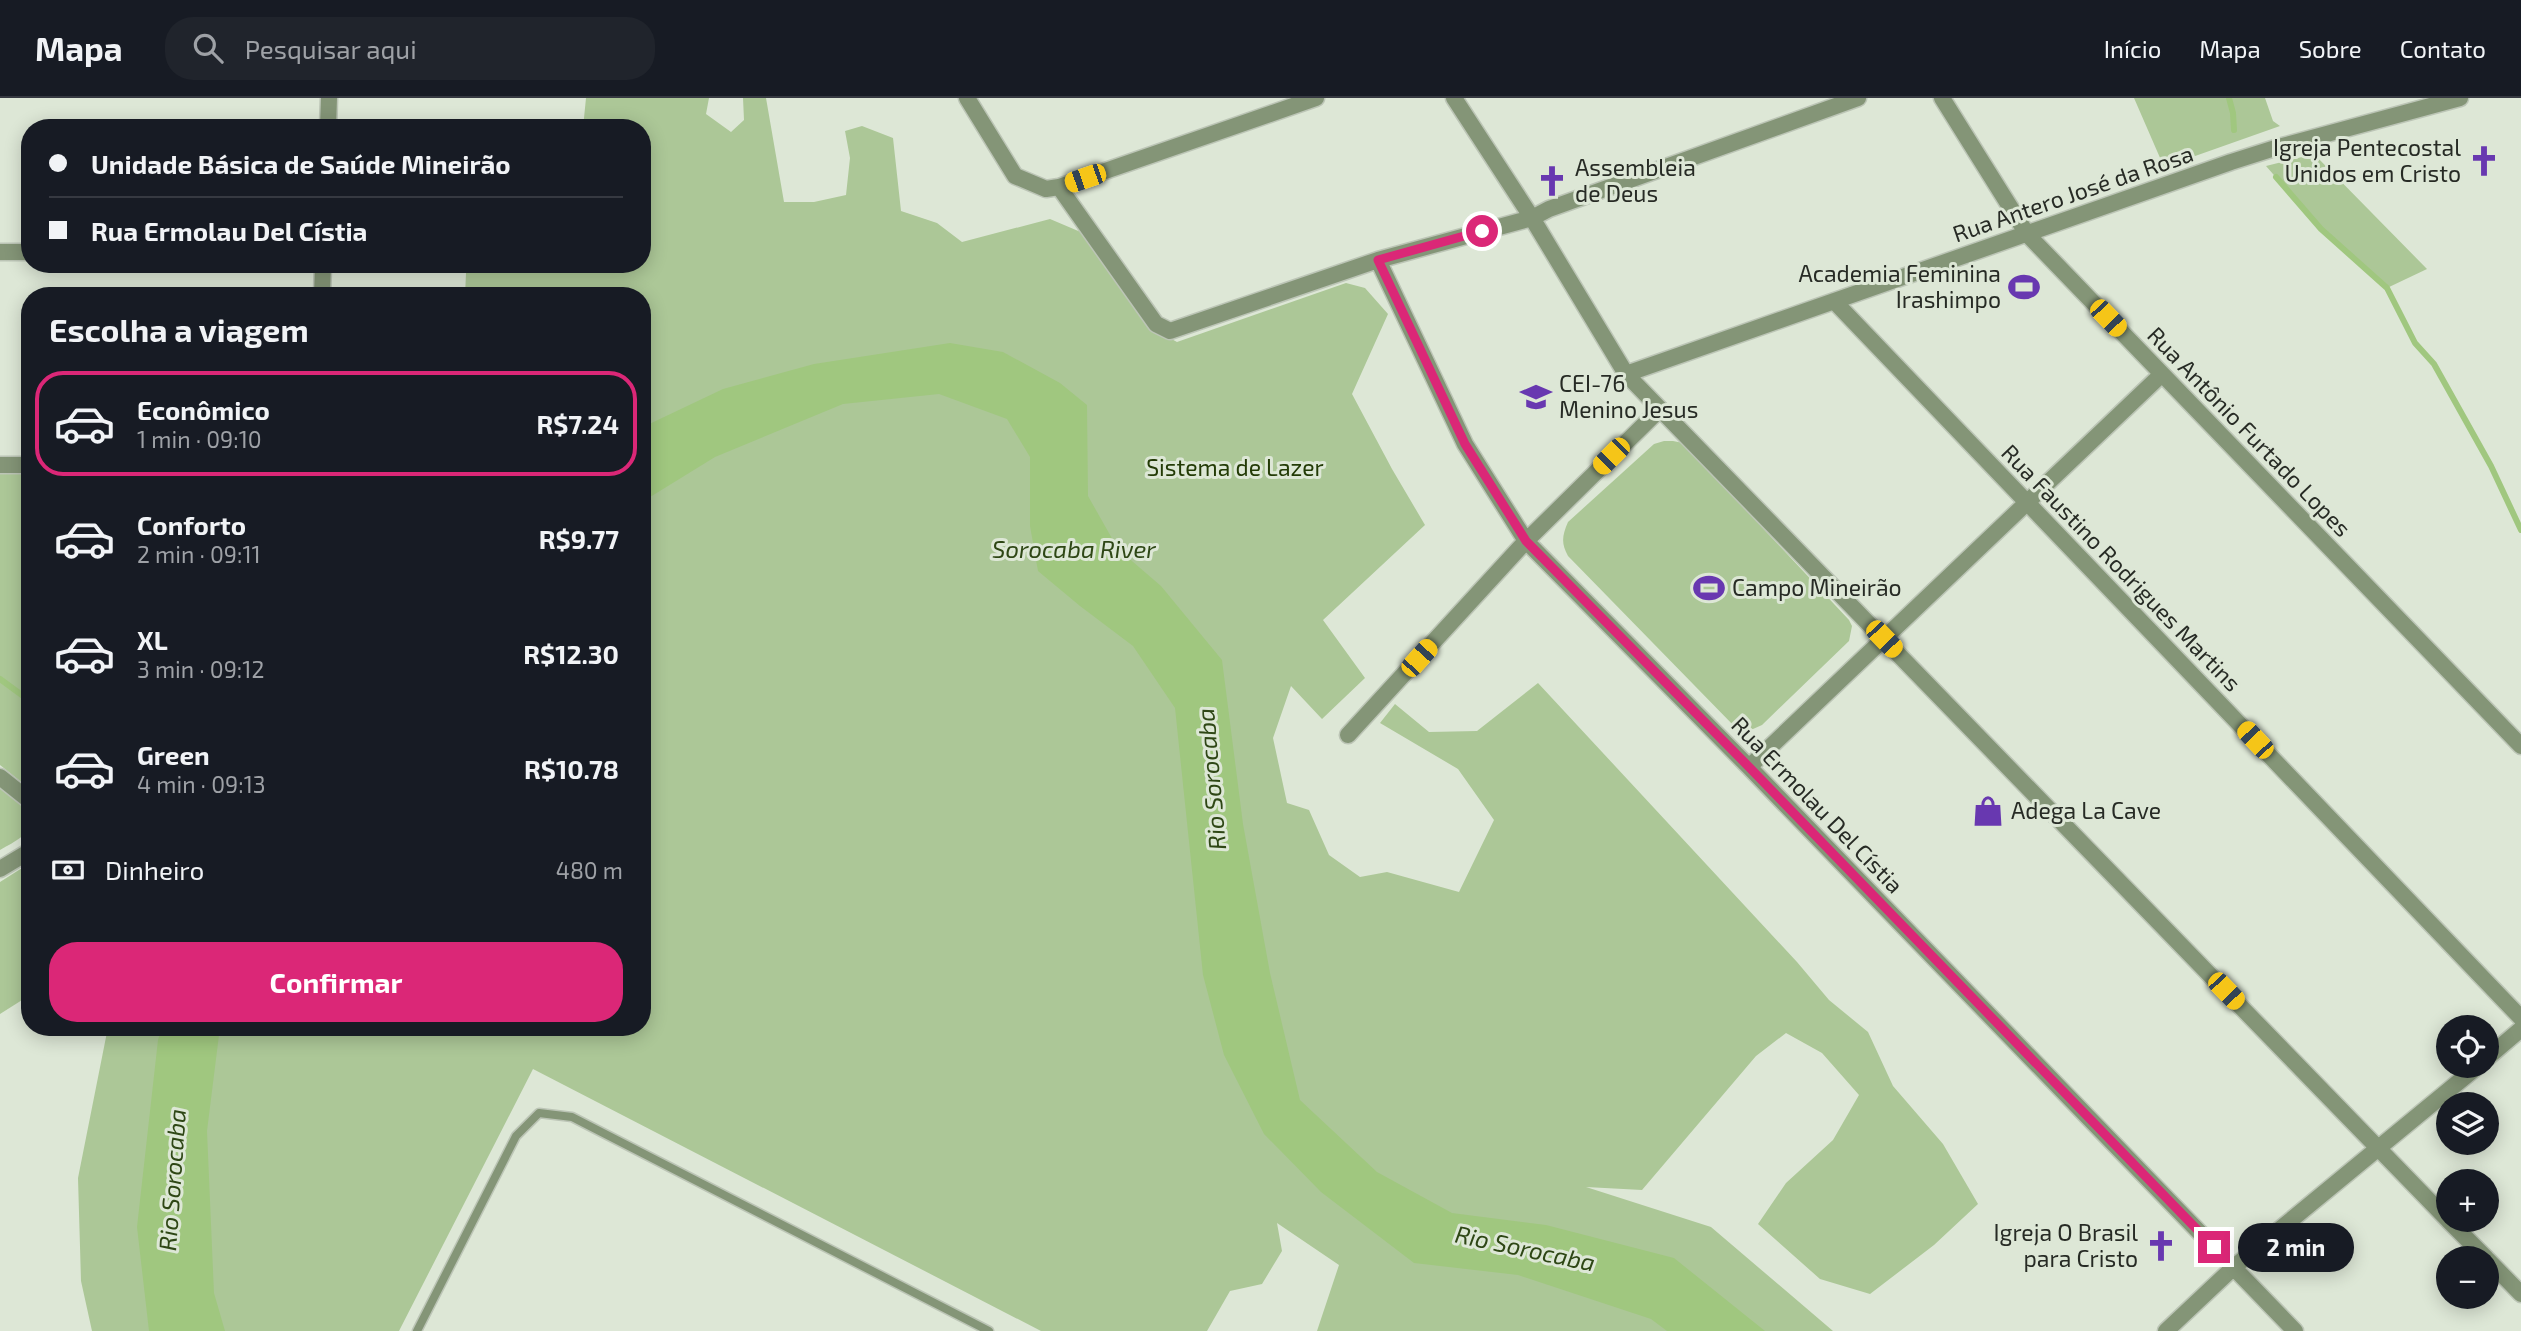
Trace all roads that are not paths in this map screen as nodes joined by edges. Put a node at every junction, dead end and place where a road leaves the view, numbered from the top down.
1 (329, 98) edge
2 (967, 98) edge
3 (1316, 98) edge
4 (1454, 98) edge
5 (1858, 98) edge
6 (1942, 98) edge
7 (2460, 98) edge
8 (328, 119) edge
9 (1059, 187) junction
10 (1532, 218) junction
11 (2027, 234) junction
12 (0, 251) edge
13 (21, 252) edge
14 (1378, 260) junction
15 (1834, 301) junction
16 (1626, 374) junction
17 (2162, 374) junction
18 (1660, 409) junction
19 (0, 465) edge
20 (21, 465) edge
21 (2027, 502) junction
22 (1526, 541) junction
23 (1884, 639) junction
24 (1348, 735) dead end
25 (2521, 746) edge
26 (1749, 767) junction
27 (0, 777) edge
28 (21, 794) edge
29 (21, 856) edge
30 (0, 869) edge
31 (2521, 1018) edge
32 (2521, 1030) edge
33 (2499, 1048) edge
34 (2464, 1078) edge
35 (2379, 1148) junction
36 (2436, 1207) edge
37 (2460, 1232) edge
38 (2473, 1246) edge
39 (2234, 1267) junction
40 (2499, 1272) edge
41 (2521, 1294) edge
42 (417, 1331) edge
43 (989, 1331) edge
44 (2166, 1331) edge
45 (2295, 1331) edge

1 - 8 street
2 - 9 street
3 - 9 street
4 - 10 street
5 - 10 street
6 - 11 street, Rua Antônio Furtado Lopes
7 - 11 street, Rua Antero José da Rosa
9 - 14 street
10 - 14 street
10 - 16 street
11 - 15 street, Rua Antero José da Rosa
11 - 17 street, Rua Antônio Furtado Lopes
12 - 13 street
14 - 22 street, Rua Ermolau Del Cístia
15 - 16 street, Rua Antero José da Rosa
15 - 21 street, Rua Faustino Rodrigues Martins
16 - 18 street
17 - 21 street
17 - 25 street, Rua Antônio Furtado Lopes
18 - 22 street
18 - 23 street
19 - 20 street
21 - 23 street
21 - 31 street, Rua Faustino Rodrigues Martins
22 - 24 street
22 - 26 street, Rua Ermolau Del Cístia
23 - 26 street
23 - 35 street
26 - 39 street, Rua Ermolau Del Cístia
27 - 28 street
29 - 30 street
32 - 33 street
34 - 35 street
35 - 36 street
35 - 39 street
37 - 38 street
39 - 44 street
39 - 45 street, Rua Ermolau Del Cístia
40 - 41 street
42 - 43 lane

